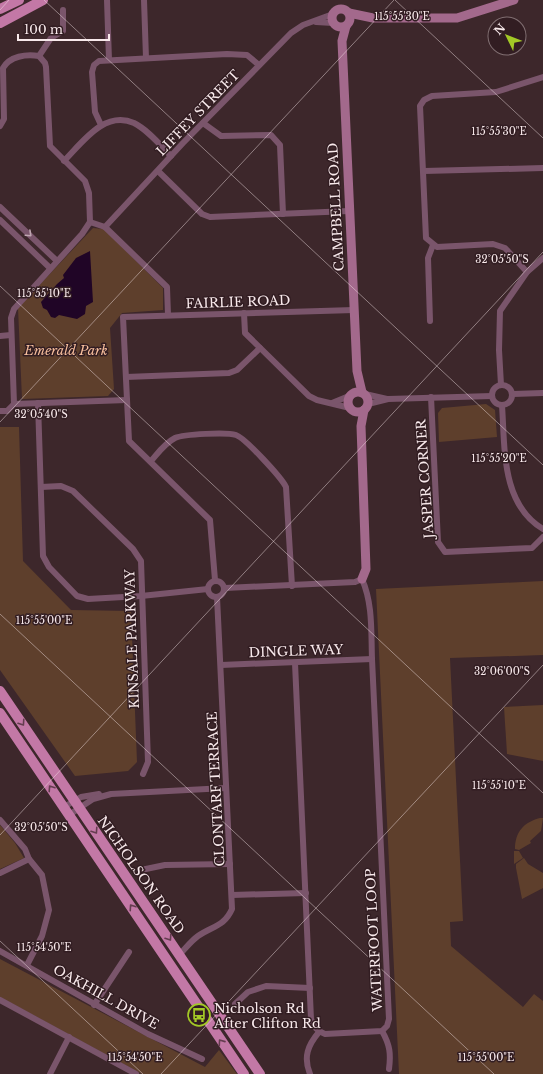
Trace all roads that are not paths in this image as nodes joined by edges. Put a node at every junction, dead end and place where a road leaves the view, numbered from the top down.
1 (19, 0) edge
2 (43, 0) edge
3 (107, 0) edge
4 (144, 0) edge
5 (337, 0) edge
6 (342, 0) edge
7 (514, 0) edge
8 (0, 9) edge
9 (63, 10) dead end
10 (347, 11) junction
11 (368, 18) junction
12 (334, 19) junction
13 (0, 24) edge
14 (348, 25) junction
15 (342, 41) junction
16 (39, 56) junction
17 (146, 58) junction
18 (109, 60) junction
19 (259, 65) junction
20 (1, 67) edge
21 (543, 77) edge
22 (203, 123) junction
23 (101, 125) junction
24 (0, 126) edge
25 (171, 156) junction
26 (64, 161) junction
27 (543, 168) edge
28 (158, 171) junction
29 (424, 172) junction
30 (0, 207) edge
31 (349, 211) junction
32 (283, 214) junction
33 (0, 220) edge
34 (90, 222) junction
35 (105, 227) junction
36 (433, 245) junction
37 (543, 258) edge
38 (57, 261) junction
39 (50, 268) junction
40 (527, 272) junction
41 (354, 310) junction
42 (244, 313) junction
43 (168, 315) junction
44 (430, 321) dead end
45 (11, 335) junction
46 (0, 336) edge
47 (260, 348) junction
48 (357, 371) junction
49 (126, 377) junction
50 (501, 385) junction
51 (543, 392) edge
52 (364, 393) junction
53 (513, 394) junction
54 (351, 395) junction
55 (492, 396) junction
56 (431, 398) junction
57 (388, 399) junction
58 (126, 400) junction
59 (38, 403) junction
60 (332, 403) junction
61 (14, 404) junction
62 (502, 405) junction
63 (366, 407) junction
64 (352, 409) junction
65 (0, 411) edge
66 (361, 426) junction
67 (150, 461) junction
68 (41, 487) junction
69 (543, 529) edge
70 (543, 537) edge
71 (362, 579) junction
72 (215, 580) junction
73 (292, 586) junction
74 (225, 588) junction
75 (208, 589) junction
76 (141, 596) junction
77 (217, 597) junction
78 (372, 659) junction
79 (295, 663) junction
80 (221, 665) junction
81 (0, 691) edge
82 (0, 713) edge
83 (144, 774) dead end
84 (226, 788) junction
85 (76, 804) junction
86 (67, 811) junction
87 (0, 820) edge
88 (29, 859) junction
89 (230, 864) junction
90 (141, 870) dead end
91 (0, 872) edge
92 (306, 893) junction
93 (232, 895) junction
94 (0, 951) edge
95 (129, 952) dead end
96 (180, 954) junction
97 (27, 965) junction
98 (310, 988) junction
99 (0, 1000) edge
100 (234, 1004) dead end
101 (94, 1005) junction
102 (382, 1031) junction
103 (319, 1032) junction
104 (69, 1038) junction
105 (202, 1059) dead end
106 (389, 1069) dead end
107 (50, 1074) edge
108 (136, 1074) edge
109 (244, 1074) edge
110 (260, 1074) edge
111 (310, 1074) edge

1 - 8 main road
2 - 13 main road
3 - 18 street
4 - 17 street
5 - 12 street
6 - 10 street, CAMPBELL ROAD
7 - 11 street
9 - 16 street
10 - 11 street
10 - 12 street
10 - 14 street, CAMPBELL ROAD
11 - 14 street
12 - 14 street
12 - 15 street, CAMPBELL ROAD
12 - 19 street, LIFFEY STREET
14 - 15 street, CAMPBELL ROAD
15 - 31 street, CAMPBELL ROAD
16 - 20 street
16 - 26 street
17 - 18 street
17 - 19 street
18 - 23 street
19 - 22 street, LIFFEY STREET
20 - 24 street
21 - 29 street
22 - 25 street, LIFFEY STREET
22 - 32 street
23 - 25 street
23 - 26 street
25 - 28 street, LIFFEY STREET
26 - 34 street
27 - 29 street
28 - 32 street
28 - 35 street, LIFFEY STREET
29 - 36 street
30 -> 38 street
31 - 32 street
31 - 41 street, CAMPBELL ROAD
33 - 39 street
34 - 35 street
34 - 38 street
35 - 43 street
36 - 40 street
36 - 44 street
37 - 40 street
38 - 39 street
39 - 45 street
40 - 50 street
41 - 42 street, FAIRLIE ROAD
41 - 48 street, CAMPBELL ROAD
42 - 43 street, FAIRLIE ROAD
42 - 47 street
43 - 49 street, FAIRLIE ROAD
45 - 46 street
45 - 61 street
47 - 49 street
47 - 60 street
48 - 52 street, CAMPBELL ROAD
48 - 54 street, CAMPBELL ROAD
49 - 58 street
50 - 53 street
50 - 55 street
51 - 53 street
52 - 54 street
52 - 57 street
52 - 63 street, CAMPBELL ROAD
53 - 62 street
54 - 60 street
54 - 64 street, CAMPBELL ROAD
55 - 56 street
55 - 62 street
56 - 57 street
56 - 70 street, JASPER CORNER
57 - 63 street
58 - 59 street
58 - 67 street
59 - 61 street
59 - 68 street
60 - 64 street
61 - 65 street
62 - 69 street
63 - 64 street
63 - 66 street, CAMPBELL ROAD
64 - 66 street, CAMPBELL ROAD
66 - 71 street, CAMPBELL ROAD
67 - 72 street
67 - 73 street
68 - 76 street, KINSALE PARKWAY
68 - 76 street
71 - 73 street
71 - 78 street, WATERFOOT LOOP
72 - 74 street
72 - 75 street
73 - 74 street
74 - 77 street
75 - 76 street
75 - 77 street
76 - 83 street, KINSALE PARKWAY
77 - 80 street, CLONTARF TERRACE
78 - 79 street, DINGLE WAY
78 - 102 street, WATERFOOT LOOP
79 - 80 street, DINGLE WAY
79 - 92 street
80 - 84 street, CLONTARF TERRACE
81 -> 85 main road, NICHOLSON ROAD
86 -> 82 main road, NICHOLSON ROAD
84 - 85 street
84 - 89 street, CLONTARF TERRACE
85 - 86 street
85 -> 96 main road, NICHOLSON ROAD
109 -> 86 main road, NICHOLSON ROAD
87 - 88 street
88 - 91 street
88 - 97 street
89 - 90 street
89 - 93 street, CLONTARF TERRACE
92 - 93 street
92 - 98 street
93 - 96 street, CLONTARF TERRACE
94 - 97 street, OAKHILL DRIVE
95 - 101 street
96 - 110 main road, NICHOLSON ROAD
97 - 101 street, OAKHILL DRIVE
98 - 100 street
98 - 103 street
99 - 104 street
101 - 105 street, OAKHILL DRIVE
102 - 103 street
102 - 106 street
103 - 111 street
104 - 107 street
104 - 108 street

